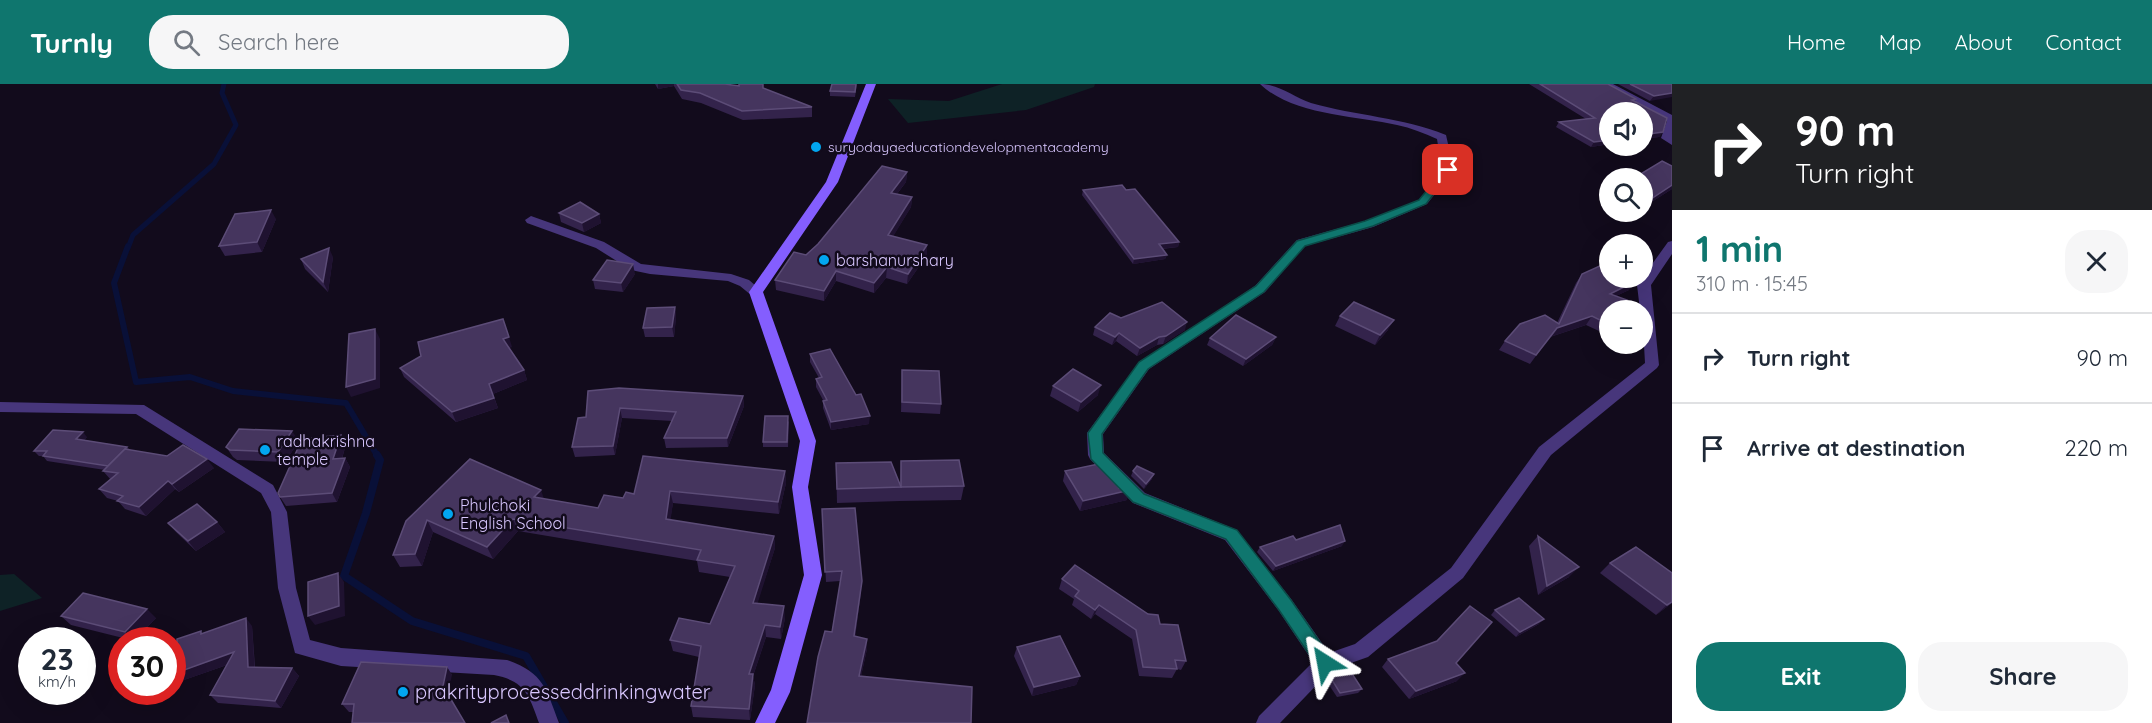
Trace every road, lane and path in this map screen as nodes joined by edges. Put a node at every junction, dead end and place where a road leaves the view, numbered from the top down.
1 (871, 84) edge
2 (1265, 84) edge
3 (1606, 84) edge
4 (1672, 120) edge
5 (1672, 142) edge
6 (531, 219) dead end
7 (1672, 245) edge
8 (756, 292) junction
9 (0, 407) edge
10 (1325, 663) junction
11 (549, 723) edge
12 (765, 723) edge
13 (1266, 723) edge

1 - 8 street
2 - 10 street
3 - 4 street
4 - 5 street
6 - 8 street
7 - 10 street
8 - 12 street
9 - 11 street
10 - 13 street

